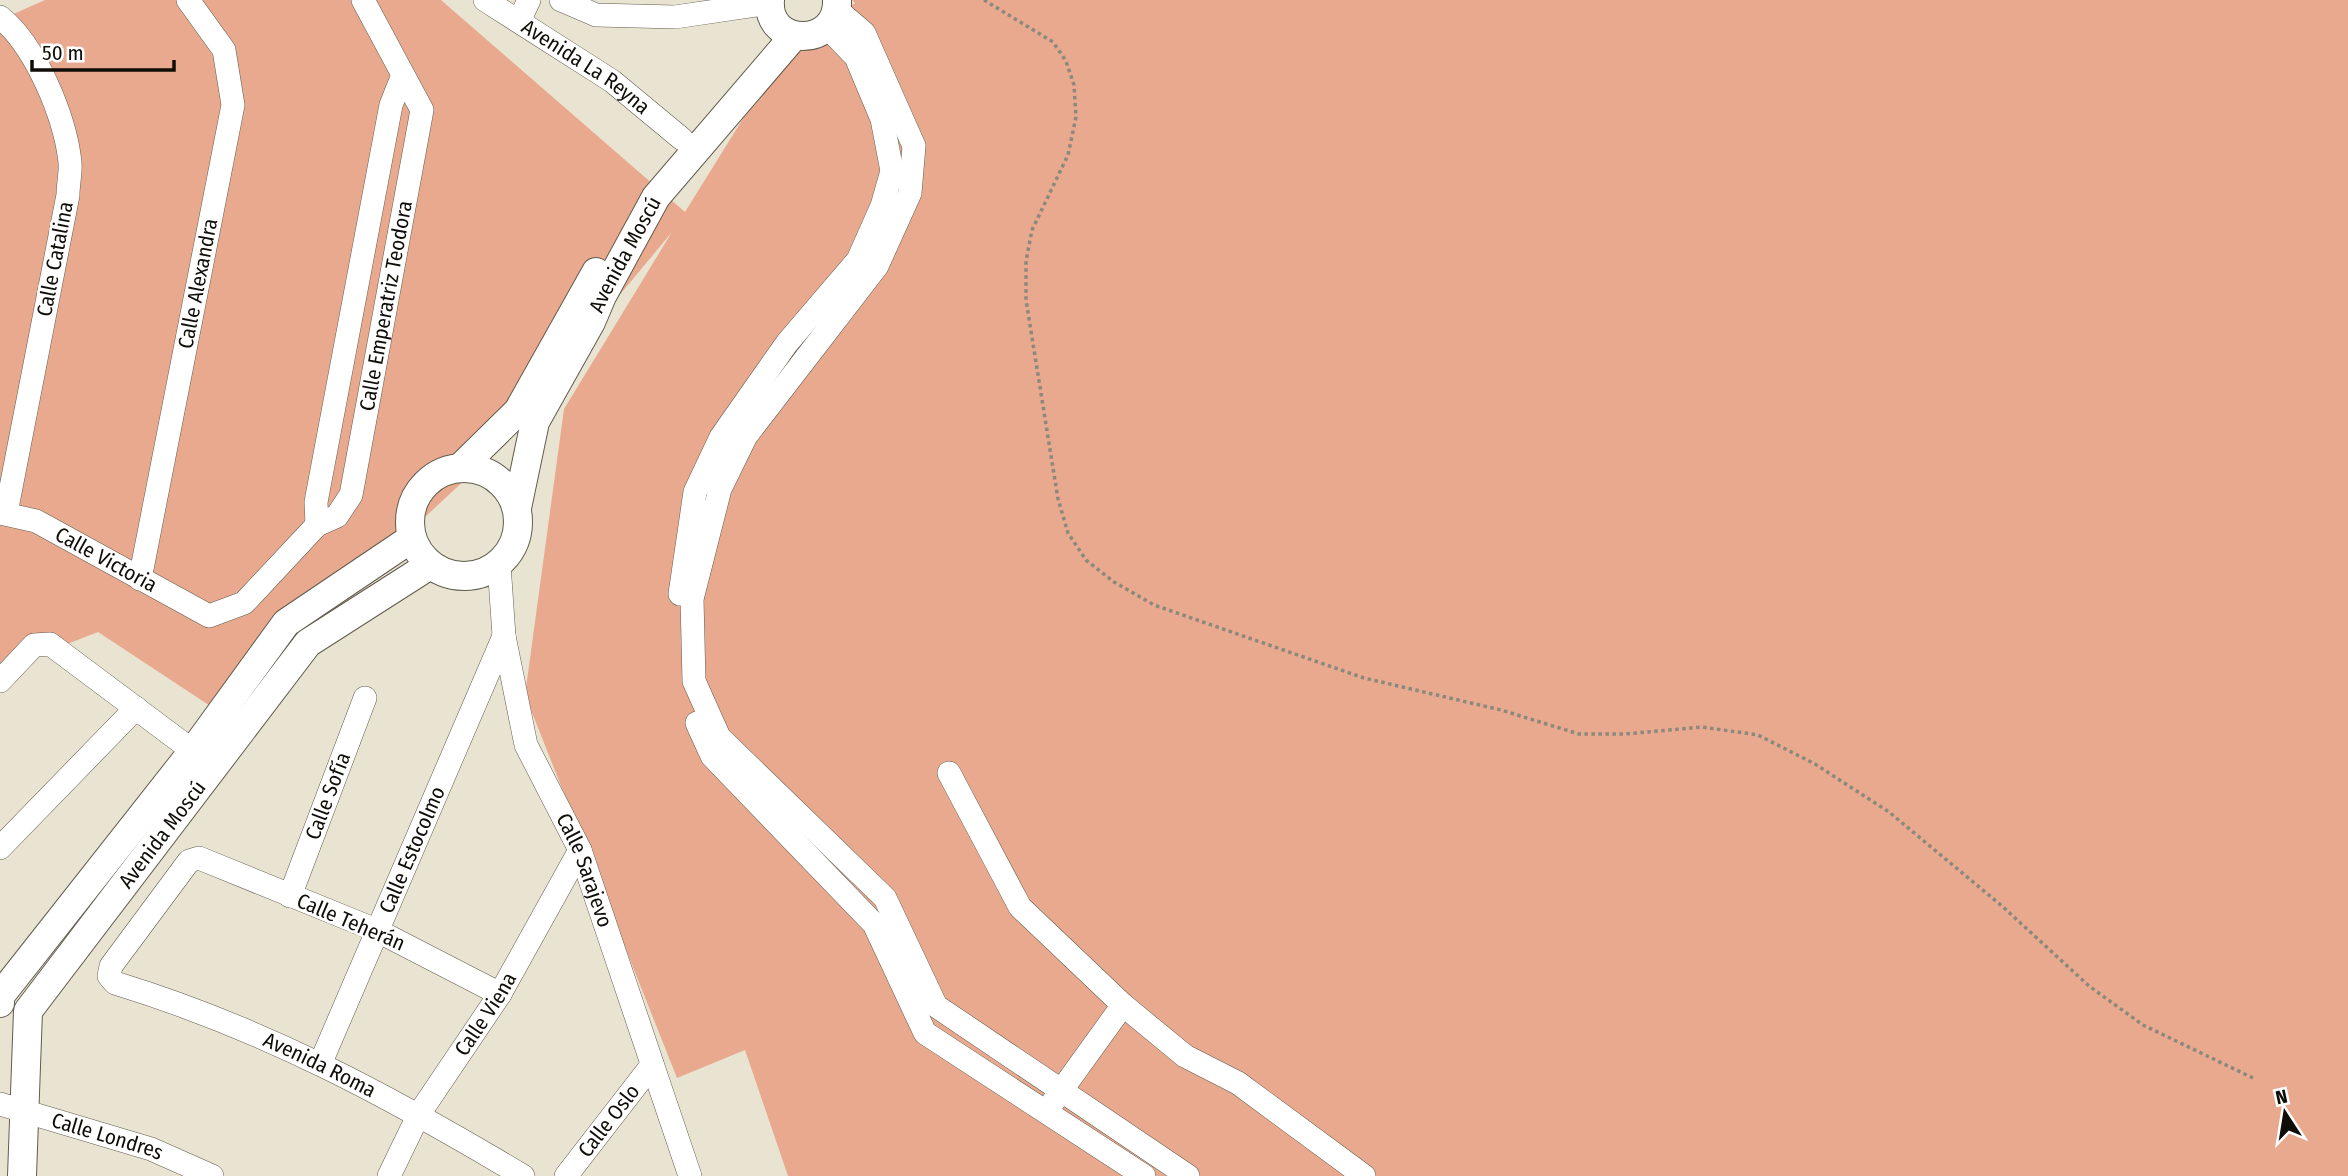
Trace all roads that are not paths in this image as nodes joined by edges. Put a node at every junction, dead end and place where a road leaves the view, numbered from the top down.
1 (188, 0) edge
2 (363, 0) edge
3 (485, 0) edge
4 (529, 0) edge
5 (561, 0) edge
6 (834, 13) edge
7 (778, 16) edge
8 (1, 17) edge
9 (519, 21) junction
10 (403, 75) junction
11 (682, 139) junction
12 (594, 293) junction
13 (526, 416) junction
14 (460, 468) junction
15 (517, 508) junction
16 (3, 513) edge
17 (317, 525) junction
18 (412, 538) junction
19 (499, 564) junction
20 (430, 565) junction
21 (140, 579) junction
22 (209, 616) joint
23 (504, 636) junction
24 (0, 681) edge
25 (365, 698) dead end
26 (136, 708) junction
27 (193, 751) junction
28 (949, 773) dead end
29 (778, 806) junction
30 (0, 848) edge
31 (580, 850) junction
32 (290, 896) junction
33 (61, 916) junction
34 (376, 930) junction
35 (88, 934) junction
36 (109, 976) joint
37 (500, 994) junction
38 (0, 1003) edge
39 (1123, 1005) junction
40 (321, 1062) junction
41 (652, 1065) junction
42 (1060, 1089) junction
43 (12, 1108) edge
44 (1046, 1112) junction
45 (419, 1114) junction
46 (22, 1176) edge
47 (212, 1176) edge
48 (389, 1176) edge
49 (523, 1176) edge
50 (566, 1176) edge
51 (690, 1176) edge
52 (1144, 1176) edge
53 (1188, 1176) edge
54 (1364, 1176) edge

1 - 21 street, Calle Alexandra
2 - 10 street, Calle Emperatriz Teodora
3 - 9 street, Avenida La Reyna
4 - 9 street
5 - 7 street, Avenida La Reyna
6 - 7 street
6 - 29 street
7 - 11 street, Avenida Moscú
7 - 12 street, Avenida Moscú
8 - 16 street, Calle Catalina
9 - 11 street, Avenida La Reyna
10 - 17 street, Calle Emperatriz Teodora
10 - 17 street, Calle Emperatriz Teodora
11 - 12 street, Avenida Moscú
12 - 13 street, Avenida Moscú
13 - 14 street, Avenida Moscú
13 - 15 street, Avenida Moscú
14 - 15 street
14 - 18 street
15 - 19 street
16 - 21 street, Calle Victoria
17 - 22 street, Calle Emperatriz Teodora
18 - 20 street
18 - 27 street, Avenida Moscú
19 - 20 street
19 - 23 street, Calle Sarajevo
20 - 35 street, Avenida Moscú
21 - 22 street, Calle Victoria
23 - 31 street, Calle Sarajevo
23 - 34 street, Calle Estocolmo
24 - 26 street
25 - 32 street, Calle Sofía
26 - 27 street
26 - 30 street
27 - 33 street, Avenida Moscú
28 - 39 street
29 - 42 street
29 - 44 street
31 - 37 street, Calle Viena
31 - 41 street, Calle Sarajevo
32 - 34 street, Calle Teherán
32 - 36 street, Calle Teherán
33 - 35 street
33 - 38 street, Avenida Moscú
34 - 37 street, Calle Teherán
34 - 40 street, Calle Estocolmo
35 - 43 street, Avenida Moscú
36 - 40 street, Avenida Roma
37 - 45 street, Calle Viena
39 - 42 street
39 - 54 street
40 - 45 street, Avenida Roma
41 - 50 street, Calle Oslo
41 - 51 street, Calle Sarajevo
42 - 44 street
42 - 53 street
43 - 46 street, Avenida Moscú
43 - 47 street, Calle Londres
44 - 52 street
45 - 48 street, Calle Viena
45 - 49 street, Avenida Roma

